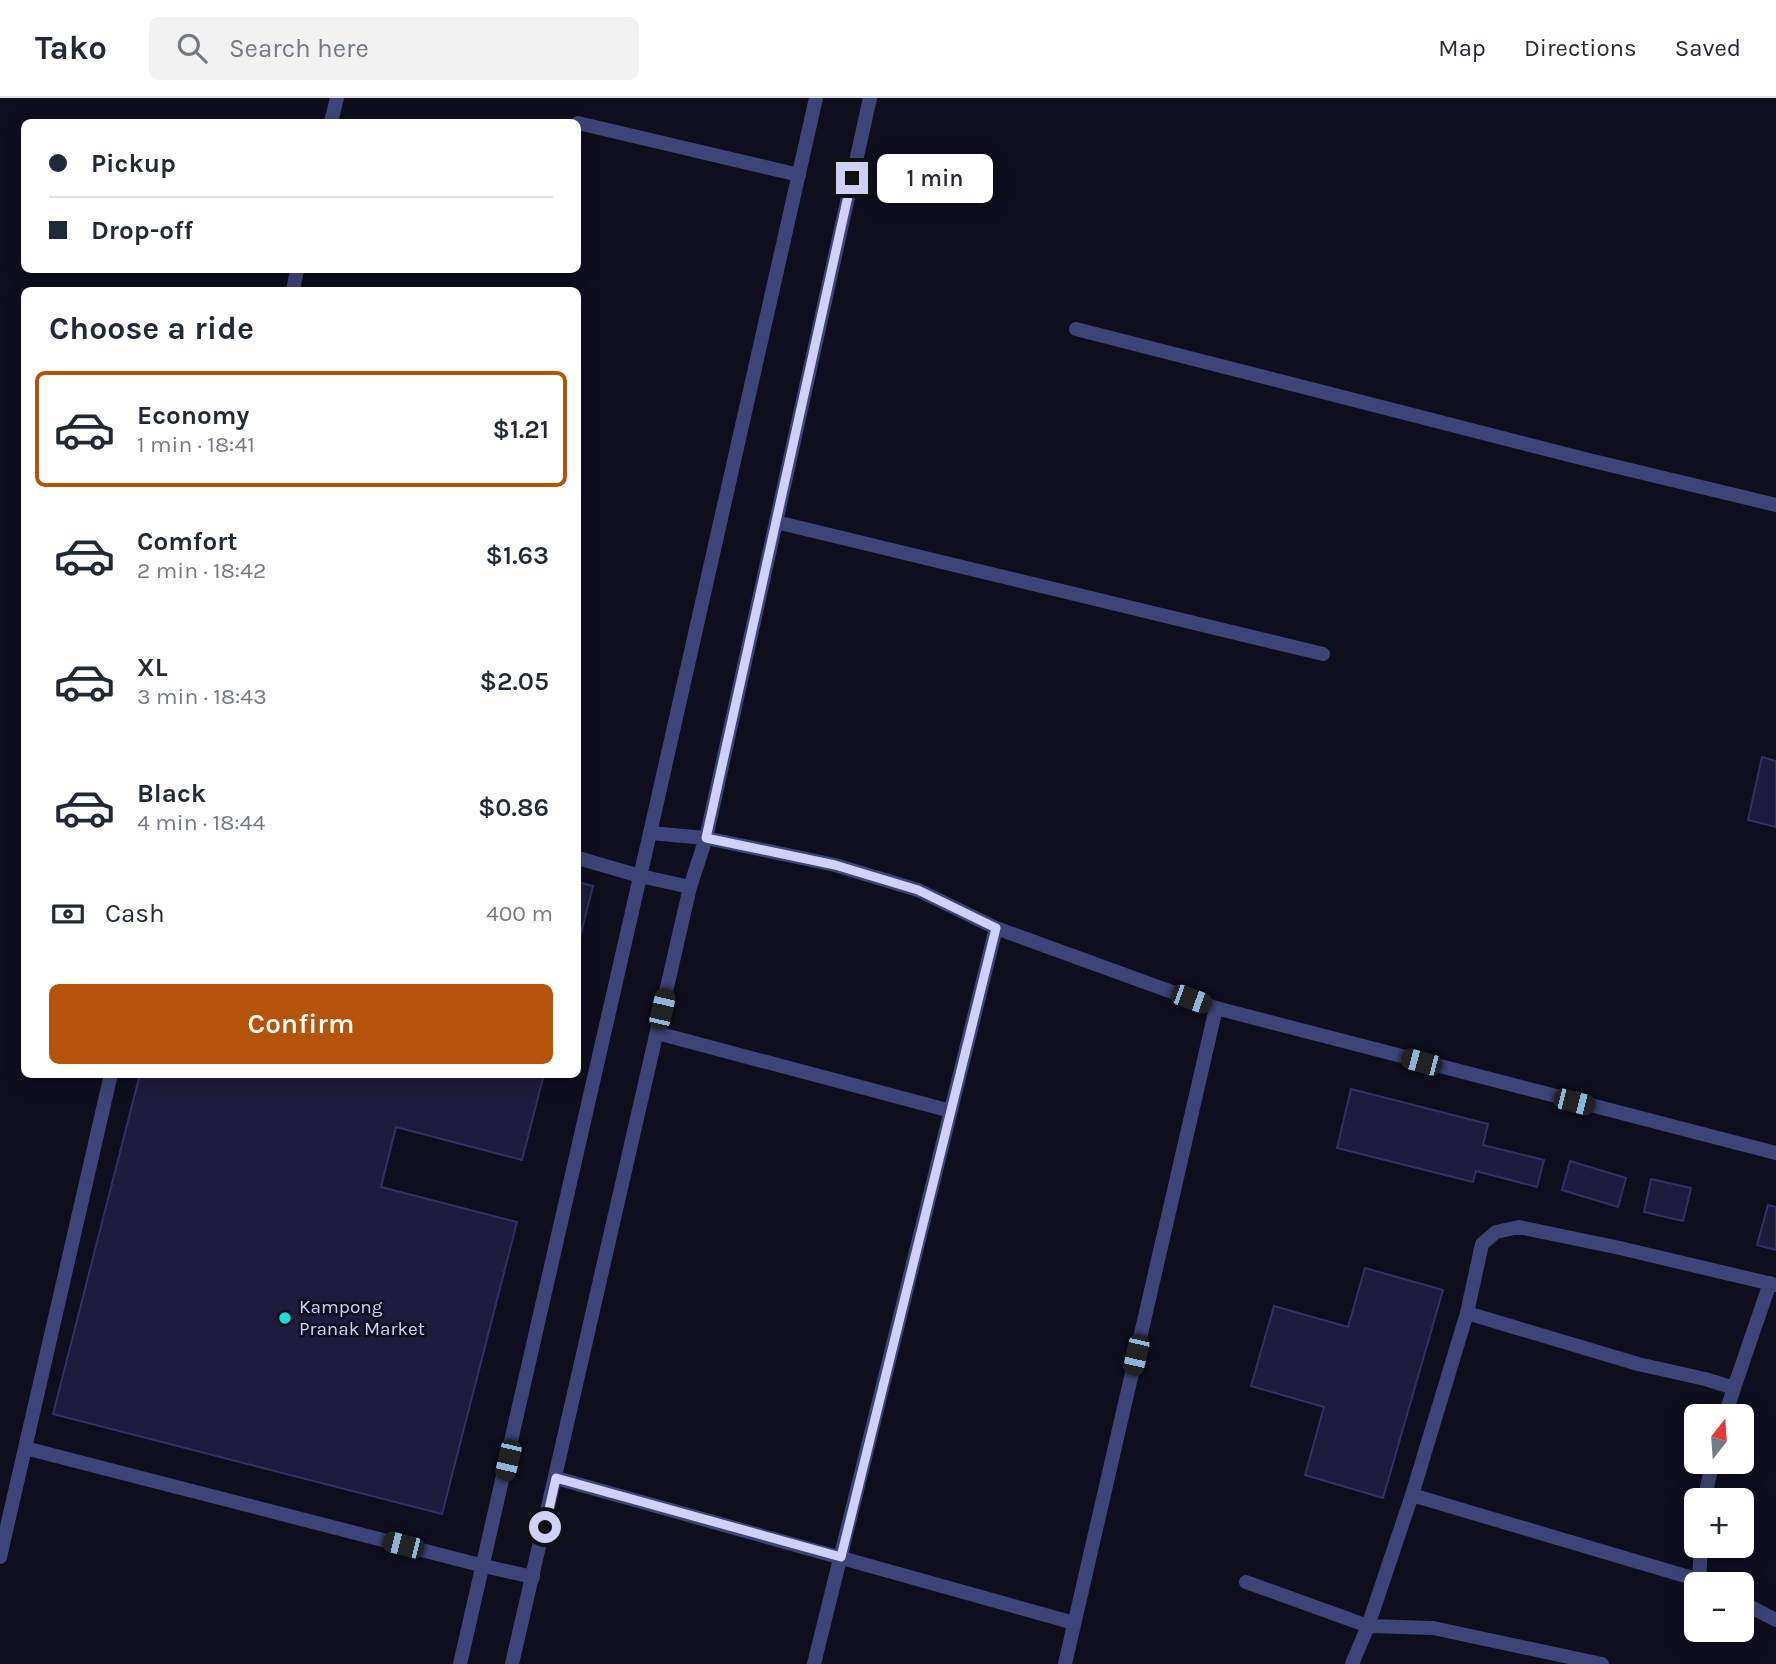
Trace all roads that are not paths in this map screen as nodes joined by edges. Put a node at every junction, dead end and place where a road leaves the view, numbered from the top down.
1 (337, 98) edge
2 (816, 98) edge
3 (870, 98) edge
4 (332, 119) edge
5 (581, 123) edge
6 (799, 175) junction
7 (1076, 329) dead end
8 (1776, 505) edge
9 (776, 522) junction
10 (1322, 654) dead end
11 (650, 833) junction
12 (706, 838) junction
13 (581, 859) edge
14 (640, 876) junction
15 (690, 887) junction
16 (996, 928) junction
17 (1216, 1008) junction
18 (657, 1033) junction
19 (110, 1078) edge
20 (951, 1111) junction
21 (1776, 1153) edge
22 (1773, 1284) edge
23 (1467, 1313) junction
24 (1734, 1388) junction
25 (1729, 1404) edge
26 (25, 1448) junction
27 (556, 1478) junction
28 (1412, 1496) junction
29 (0, 1557) edge
30 (841, 1557) junction
31 (484, 1566) junction
32 (533, 1577) junction
33 (1684, 1577) edge
34 (1246, 1582) dead end
35 (1754, 1609) edge
36 (1776, 1620) edge
37 (1074, 1623) junction
38 (1368, 1626) junction
39 (460, 1664) edge
40 (512, 1664) edge
41 (814, 1664) edge
42 (1065, 1664) edge
43 (1352, 1664) edge
44 (1602, 1664) edge

1 - 4 street
2 - 6 street
3 - 9 street
5 - 6 street
6 - 11 street
7 - 8 street
9 - 10 street
9 - 12 street
11 - 12 street
11 - 14 street
12 - 15 street
12 - 16 street
13 - 14 street
14 - 15 street
14 - 31 street
15 - 18 street
16 - 17 street
16 - 20 street
17 - 21 street
17 - 37 street
18 - 20 street
18 - 27 street
19 - 26 street
20 - 30 street
22 - 23 street
22 - 24 street
23 - 24 street
23 - 28 street
24 - 25 street
26 - 29 street
26 - 31 street
27 - 30 street
27 - 32 street
28 - 33 street
28 - 38 street
30 - 37 street
30 - 41 street
31 - 32 street
31 - 39 street
32 - 40 street
34 - 38 street
35 - 36 street
37 - 42 street
38 - 43 street
38 - 44 street

